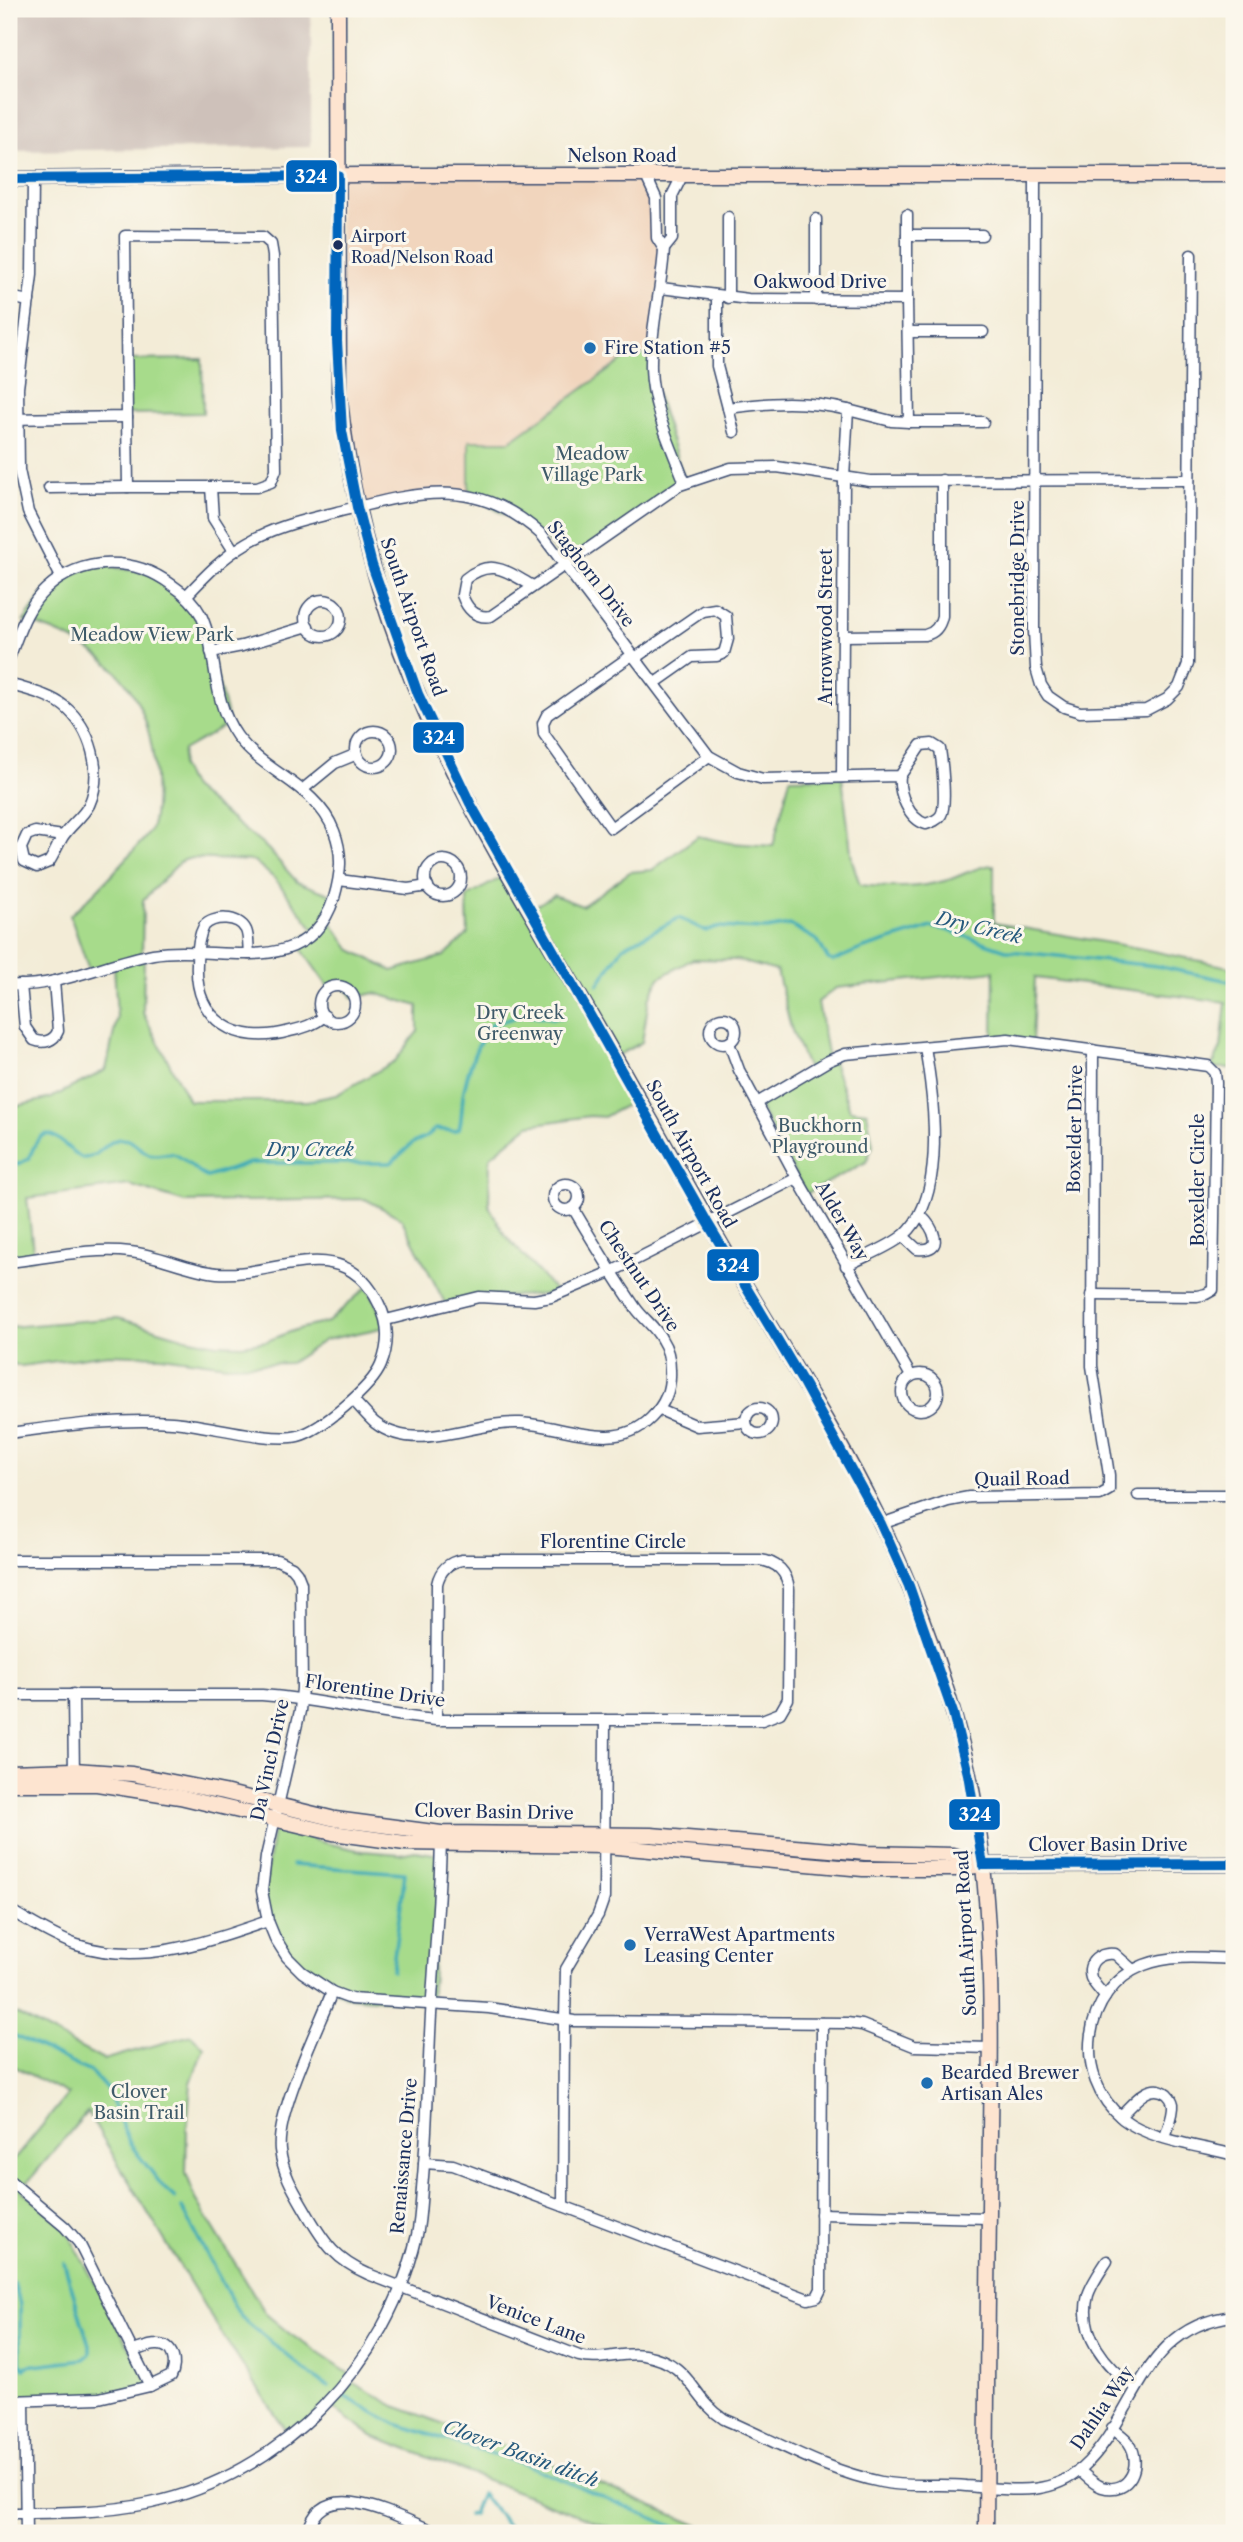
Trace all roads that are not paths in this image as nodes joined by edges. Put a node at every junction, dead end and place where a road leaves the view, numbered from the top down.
1 (338, 9) edge
2 (1035, 174) junction
3 (1234, 175) edge
4 (338, 176) junction
5 (646, 176) junction
6 (682, 176) junction
7 (9, 179) edge
8 (33, 179) junction
9 (907, 215) dead end
10 (728, 217) dead end
11 (816, 219) dead end
12 (907, 234) junction
13 (982, 235) dead end
14 (664, 249) junction
15 (1191, 255) dead end
16 (661, 288) junction
17 (9, 297) edge
18 (722, 297) junction
19 (816, 300) junction
20 (907, 300) junction
21 (29, 301) junction
22 (908, 332) junction
23 (984, 332) dead end
24 (728, 408) junction
25 (848, 410) junction
26 (127, 417) junction
27 (13, 419) edge
28 (909, 422) junction
29 (983, 422) dead end
30 (734, 432) dead end
31 (844, 478) junction
32 (1035, 479) junction
33 (1189, 480) junction
34 (942, 481) junction
35 (685, 483) junction
36 (128, 487) junction
37 (211, 487) junction
38 (50, 488) dead end
39 (357, 507) junction
40 (234, 551) junction
41 (566, 564) junction
42 (61, 577) junction
43 (533, 586) junction
44 (187, 596) junction
45 (308, 626) dead end
46 (843, 636) junction
47 (211, 652) junction
48 (634, 657) junction
49 (9, 658) edge
50 (655, 683) junction
51 (9, 684) edge
52 (357, 754) dead end
53 (709, 757) junction
54 (900, 776) junction
55 (842, 777) junction
56 (302, 790) junction
57 (63, 836) dead end
58 (339, 880) junction
59 (428, 886) dead end
60 (197, 952) junction
61 (249, 954) junction
62 (54, 981) junction
63 (15, 985) edge
64 (325, 1016) dead end
65 (729, 1043) dead end
66 (925, 1047) junction
67 (1093, 1050) junction
68 (757, 1103) junction
69 (797, 1178) junction
70 (573, 1208) dead end
71 (920, 1216) junction
72 (707, 1222) junction
73 (903, 1236) junction
74 (9, 1262) edge
75 (846, 1266) junction
76 (611, 1272) junction
77 (1091, 1295) junction
78 (386, 1320) junction
79 (911, 1377) dead end
80 (353, 1400) junction
81 (660, 1410) junction
82 (746, 1422) dead end
83 (9, 1433) edge
84 (1109, 1475) joint
85 (1138, 1494) dead end
86 (1234, 1495) edge
87 (881, 1524) junction
88 (9, 1560) edge
89 (74, 1694) junction
90 (9, 1695) edge
91 (301, 1699) junction
92 (776, 1715) joint
93 (436, 1720) junction
94 (605, 1720) junction
95 (9, 1772) edge
96 (74, 1777) junction
97 (9, 1784) edge
98 (276, 1812) junction
99 (441, 1839) junction
100 (605, 1839) junction
101 (1234, 1864) edge
102 (983, 1865) junction
103 (9, 1910) edge
104 (268, 1921) junction
105 (1234, 1959) edge
106 (1133, 1970) junction
107 (332, 1992) junction
108 (1105, 1997) junction
109 (431, 2003) junction
110 (564, 2020) junction
111 (821, 2022) junction
112 (991, 2048) junction
113 (1120, 2116) junction
114 (1165, 2137) junction
115 (1234, 2155) edge
116 (424, 2163) junction
117 (9, 2181) edge
118 (563, 2206) junction
119 (821, 2214) junction
120 (989, 2218) junction
121 (1107, 2261) dead end
122 (400, 2286) junction
123 (1234, 2316) edge
124 (133, 2351) junction
125 (150, 2386) junction
126 (1136, 2388) junction
127 (9, 2401) edge
128 (24, 2401) junction
129 (1112, 2428) junction
130 (1079, 2470) junction
131 (986, 2489) junction
132 (9, 2513) edge
133 (25, 2513) junction
134 (26, 2533) edge
135 (308, 2533) edge
136 (438, 2533) edge
137 (986, 2533) edge

1 - 4 main road, South Airport Road
2 - 3 main road, Nelson Road
2 - 6 main road, Nelson Road
2 - 32 street, Stonebridge Drive
4 - 5 main road, Nelson Road
4 - 8 main road, Nelson Road
4 - 39 main road, South Airport Road
5 - 6 main road, Nelson Road
5 - 14 street
6 - 14 street
7 - 8 main road, Nelson Road
8 - 21 street
9 - 12 street
10 - 18 street
11 - 19 street
12 - 13 street
12 - 20 street
14 - 16 street
15 - 33 street, Stonebridge Drive
16 - 18 street, Oakwood Drive
16 - 35 street
17 - 21 street
18 - 19 street, Oakwood Drive
18 - 24 street
19 - 20 street, Oakwood Drive
20 - 22 street, Oakwood Drive
21 - 27 street
22 - 23 street
22 - 28 street, Oakwood Drive
24 - 25 street
24 - 30 street
25 - 28 street
25 - 31 street
26 - 27 street
26 - 36 street
26 - 37 street
27 - 42 street
28 - 29 street
31 - 34 street
31 - 35 street
31 - 46 street, Arrowwood Street
32 - 33 street
32 - 33 street, Stonebridge Drive
32 - 34 street
34 - 46 street
35 - 41 street
36 - 37 street
36 - 38 street
37 - 40 street
39 - 40 street, Staghorn Drive
39 - 41 street, Staghorn Drive
39 - 72 main road, South Airport Road
40 - 44 street, Staghorn Drive
41 - 43 street
41 - 48 street, Staghorn Drive
42 - 44 street
42 - 49 street
43 - 43 street
44 - 47 street
45 - 47 street
46 - 55 street, Arrowwood Street
47 - 56 street
48 - 50 street, Staghorn Drive
48 - 50 street
48 - 53 street
50 - 53 street, Staghorn Drive
51 - 57 street
52 - 56 street
53 - 55 street, Staghorn Drive
54 - 54 street
54 - 55 street, Staghorn Drive
56 - 58 street
58 - 59 street
58 - 61 street
60 - 61 street
60 - 61 street
60 - 62 street
60 - 64 street
62 - 63 street
62 - 63 street
65 - 68 street, Alder Way
66 - 67 street, Boxelder Drive
66 - 68 street, Boxelder Drive
66 - 71 street
67 - 77 street, Boxelder Drive
67 - 77 street, Boxelder Circle
68 - 69 street, Alder Way
69 - 72 street
69 - 75 street, Alder Way
70 - 76 street, Chestnut Drive
71 - 73 street
71 - 73 street
72 - 76 street
72 - 87 main road, South Airport Road
73 - 75 street
74 - 78 street
75 - 79 street, Alder Way
76 - 78 street
76 - 81 street, Chestnut Drive
77 - 84 street, Boxelder Drive
78 - 80 street
80 - 81 street
80 - 83 street
81 - 82 street
84 - 87 street, Quail Road
85 - 86 street
87 - 102 main road, South Airport Road
88 - 91 street, Da Vinci Drive
89 - 90 street, Florentine Drive
89 - 91 street, Florentine Drive
89 - 96 street
91 - 93 street, Florentine Drive
91 - 98 street, Da Vinci Drive
92 - 93 street, Florentine Circle
92 - 94 street, Florentine Drive
93 - 94 street, Florentine Drive
94 - 100 street
95 - 96 main road, Clover Basin Drive
96 - 97 main road, Clover Basin Drive
96 - 98 main road, Clover Basin Drive
98 - 99 main road, Clover Basin Drive
98 - 104 street, Da Vinci Drive
99 - 100 main road, Clover Basin Drive
99 - 109 street, Renaissance Drive
100 - 102 main road, Clover Basin Drive
100 - 110 street
101 - 102 main road, Clover Basin Drive
102 - 112 main road, South Airport Road
103 - 104 street
104 - 107 street, Da Vinci Drive
105 - 106 street
106 - 108 street
106 - 108 street
107 - 109 street, Da Vinci Drive
107 - 122 street, Venice Lane
108 - 113 street
109 - 110 street, Da Vinci Drive
109 - 116 street, Renaissance Drive
110 - 111 street, Da Vinci Drive
110 - 118 street
111 - 112 street, Da Vinci Drive
111 - 119 street
112 - 120 main road, South Airport Road
113 - 114 street
113 - 114 street
114 - 115 street
116 - 118 street
116 - 122 street, Renaissance Drive
117 - 124 street
118 - 119 street
119 - 120 street
120 - 131 main road, South Airport Road
121 - 126 street
122 - 131 street, Venice Lane
122 - 133 street, Renaissance Drive
123 - 126 street, Dahlia Way
124 - 125 street
124 - 125 street
125 - 128 street
126 - 129 street, Dahlia Way
127 - 128 street
128 - 133 street
129 - 130 street, Dahlia Way
129 - 130 street
130 - 131 street, Dahlia Way
131 - 137 main road, South Airport Road
132 - 133 street, Renaissance Drive
133 - 134 street
135 - 136 street

